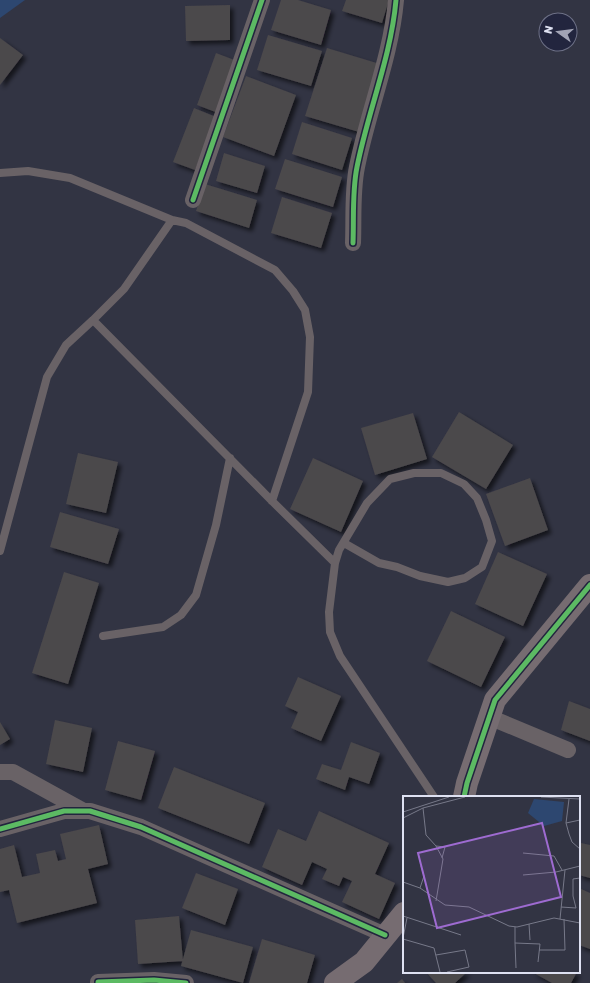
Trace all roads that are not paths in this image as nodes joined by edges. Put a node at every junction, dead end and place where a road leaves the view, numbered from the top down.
1 (262, 0) edge
2 (396, 0) edge
3 (0, 173) edge
4 (192, 200) dead end
5 (172, 220) junction
6 (353, 243) dead end
7 (93, 320) junction
8 (230, 458) junction
9 (272, 501) junction
10 (344, 543) junction
11 (0, 551) edge
12 (335, 563) junction
13 (590, 585) edge
14 (103, 636) dead end
15 (489, 717) junction
16 (568, 750) dead end
17 (0, 772) edge
18 (433, 796) edge
19 (464, 796) edge
20 (83, 811) junction
21 (0, 829) edge
22 (403, 914) edge
23 (385, 935) junction
24 (98, 982) dead end
25 (186, 983) edge
26 (335, 983) edge

1 - 4 street
2 - 6 street
3 - 5 lane
5 - 7 lane
5 - 9 lane
7 - 8 lane
7 - 11 lane
8 - 9 lane
8 - 14 lane
9 - 12 lane
10 - 10 lane
10 - 12 lane
12 - 18 lane
13 - 15 street
15 - 16 street
15 - 19 street
17 - 20 street
20 - 21 street
20 - 23 street
22 - 23 street
23 - 26 street
24 - 25 street

